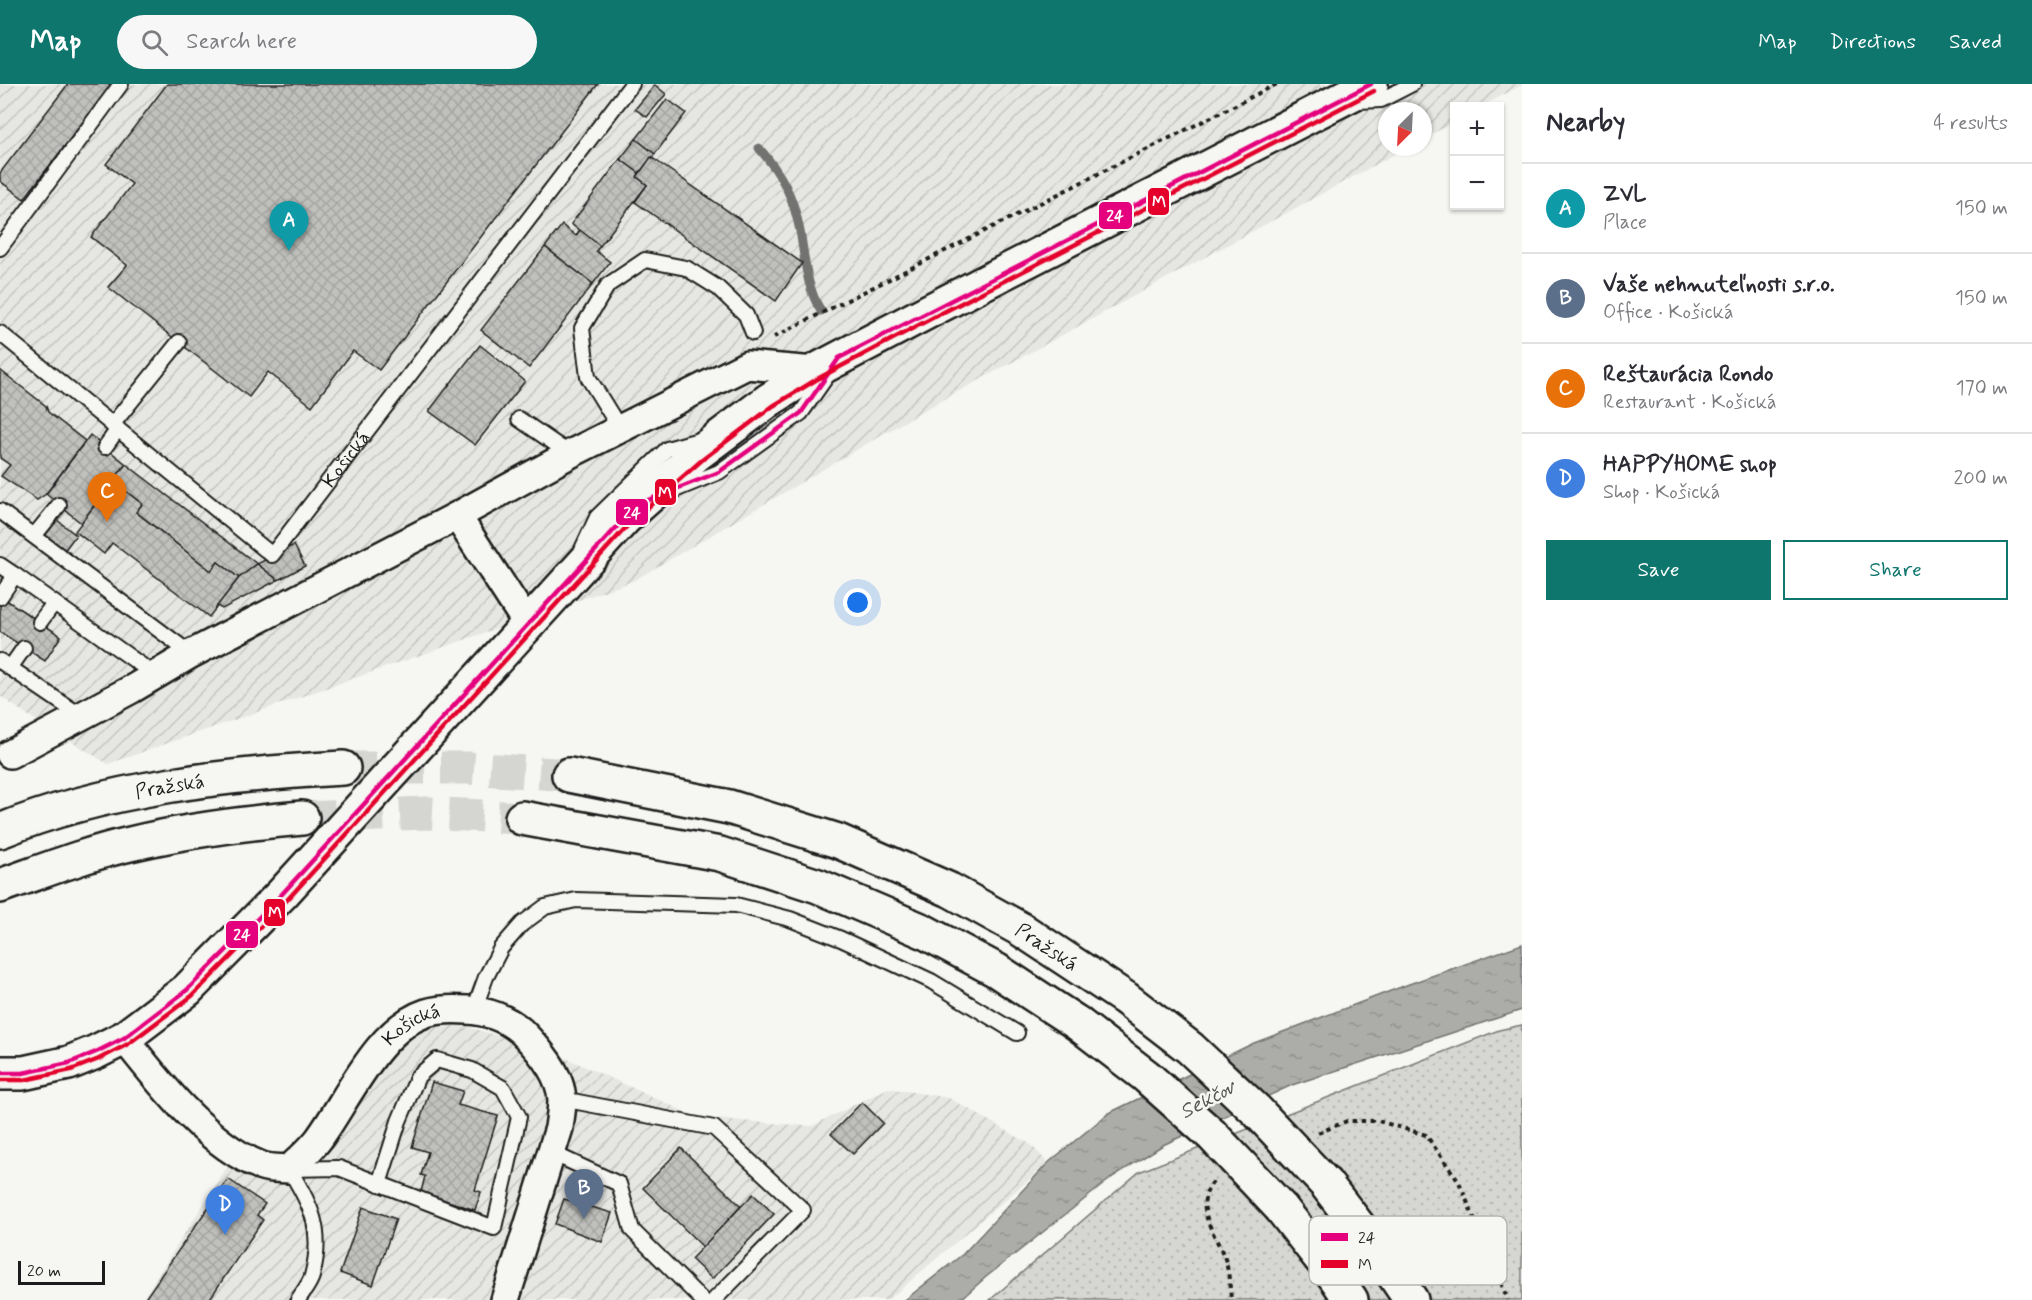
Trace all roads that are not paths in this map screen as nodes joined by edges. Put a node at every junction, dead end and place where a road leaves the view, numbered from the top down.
1 (121, 84) edge
2 (632, 84) edge
3 (1371, 84) edge
4 (1412, 84) edge
5 (1335, 102) junction
6 (0, 248) edge
7 (0, 333) edge
8 (753, 333) dead end
9 (179, 342) dead end
10 (827, 365) junction
11 (519, 419) dead end
12 (115, 427) junction
13 (620, 429) junction
14 (724, 433) junction
15 (105, 447) dead end
16 (570, 454) junction
17 (643, 502) junction
18 (59, 505) dead end
19 (0, 511) edge
20 (457, 516) junction
21 (34, 536) junction
22 (0, 565) edge
23 (15, 575) junction
24 (563, 587) junction
25 (0, 597) edge
26 (54, 603) junction
27 (40, 622) dead end
28 (528, 625) junction
29 (24, 648) dead end
30 (191, 654) junction
31 (5, 664) edge
32 (156, 675) junction
33 (81, 716) junction
34 (10, 754) dead end
35 (343, 768) tunnel mouth
36 (569, 775) tunnel mouth
37 (0, 808) edge
38 (37, 816) junction
39 (302, 818) tunnel mouth
40 (522, 818) tunnel mouth
41 (0, 831) edge
42 (0, 886) edge
43 (474, 1010) junction
44 (1017, 1033) dead end
45 (124, 1038) junction
46 (0, 1073) edge
47 (562, 1099) junction
48 (552, 1153) junction
49 (289, 1169) junction
50 (379, 1184) junction
51 (1351, 1216) edge
52 (1309, 1244) edge
53 (1341, 1285) edge
54 (1401, 1285) edge
55 (298, 1300) edge
56 (505, 1300) edge
57 (702, 1300) edge
58 (714, 1300) edge
59 (1352, 1300) edge
60 (1411, 1300) edge

1 - 6 lane
2 - 12 lane, Košická
3 - 5 main road
4 - 5 lane
5 - 10 main road
7 - 12 lane, Košická
8 - 13 lane
9 - 12 lane
10 - 13 street
10 - 14 main road
10 - 17 lane
11 - 16 lane
12 - 15 lane
13 - 16 street
14 - 17 main road
14 - 24 lane
16 - 20 street
17 - 24 main road
18 - 21 lane
19 - 21 lane
20 - 28 street
20 - 30 street
21 - 30 lane
22 - 23 lane
23 - 25 lane
23 - 26 lane
24 - 28 main road
26 - 27 lane
26 - 32 lane
28 - 45 main road
29 - 31 lane
30 - 32 street
31 - 33 lane
32 - 33 street
33 - 34 street
35 - 38 main road, Pražská
36 - 51 main road, Pražská, bridge
37 - 38 main road
38 - 41 main road, Pražská
39 - 42 main road
40 - 52 main road, bridge
43 - 44 lane
43 - 47 street, Košická
43 - 49 street, Košická
45 - 46 main road
45 - 49 street
47 - 48 street, Košická
47 - 58 lane
48 - 56 street, Košická
48 - 57 lane
49 - 50 lane
49 - 55 lane
50 - 50 lane
53 - 59 main road, bridge
54 - 60 main road, Pražská, bridge

